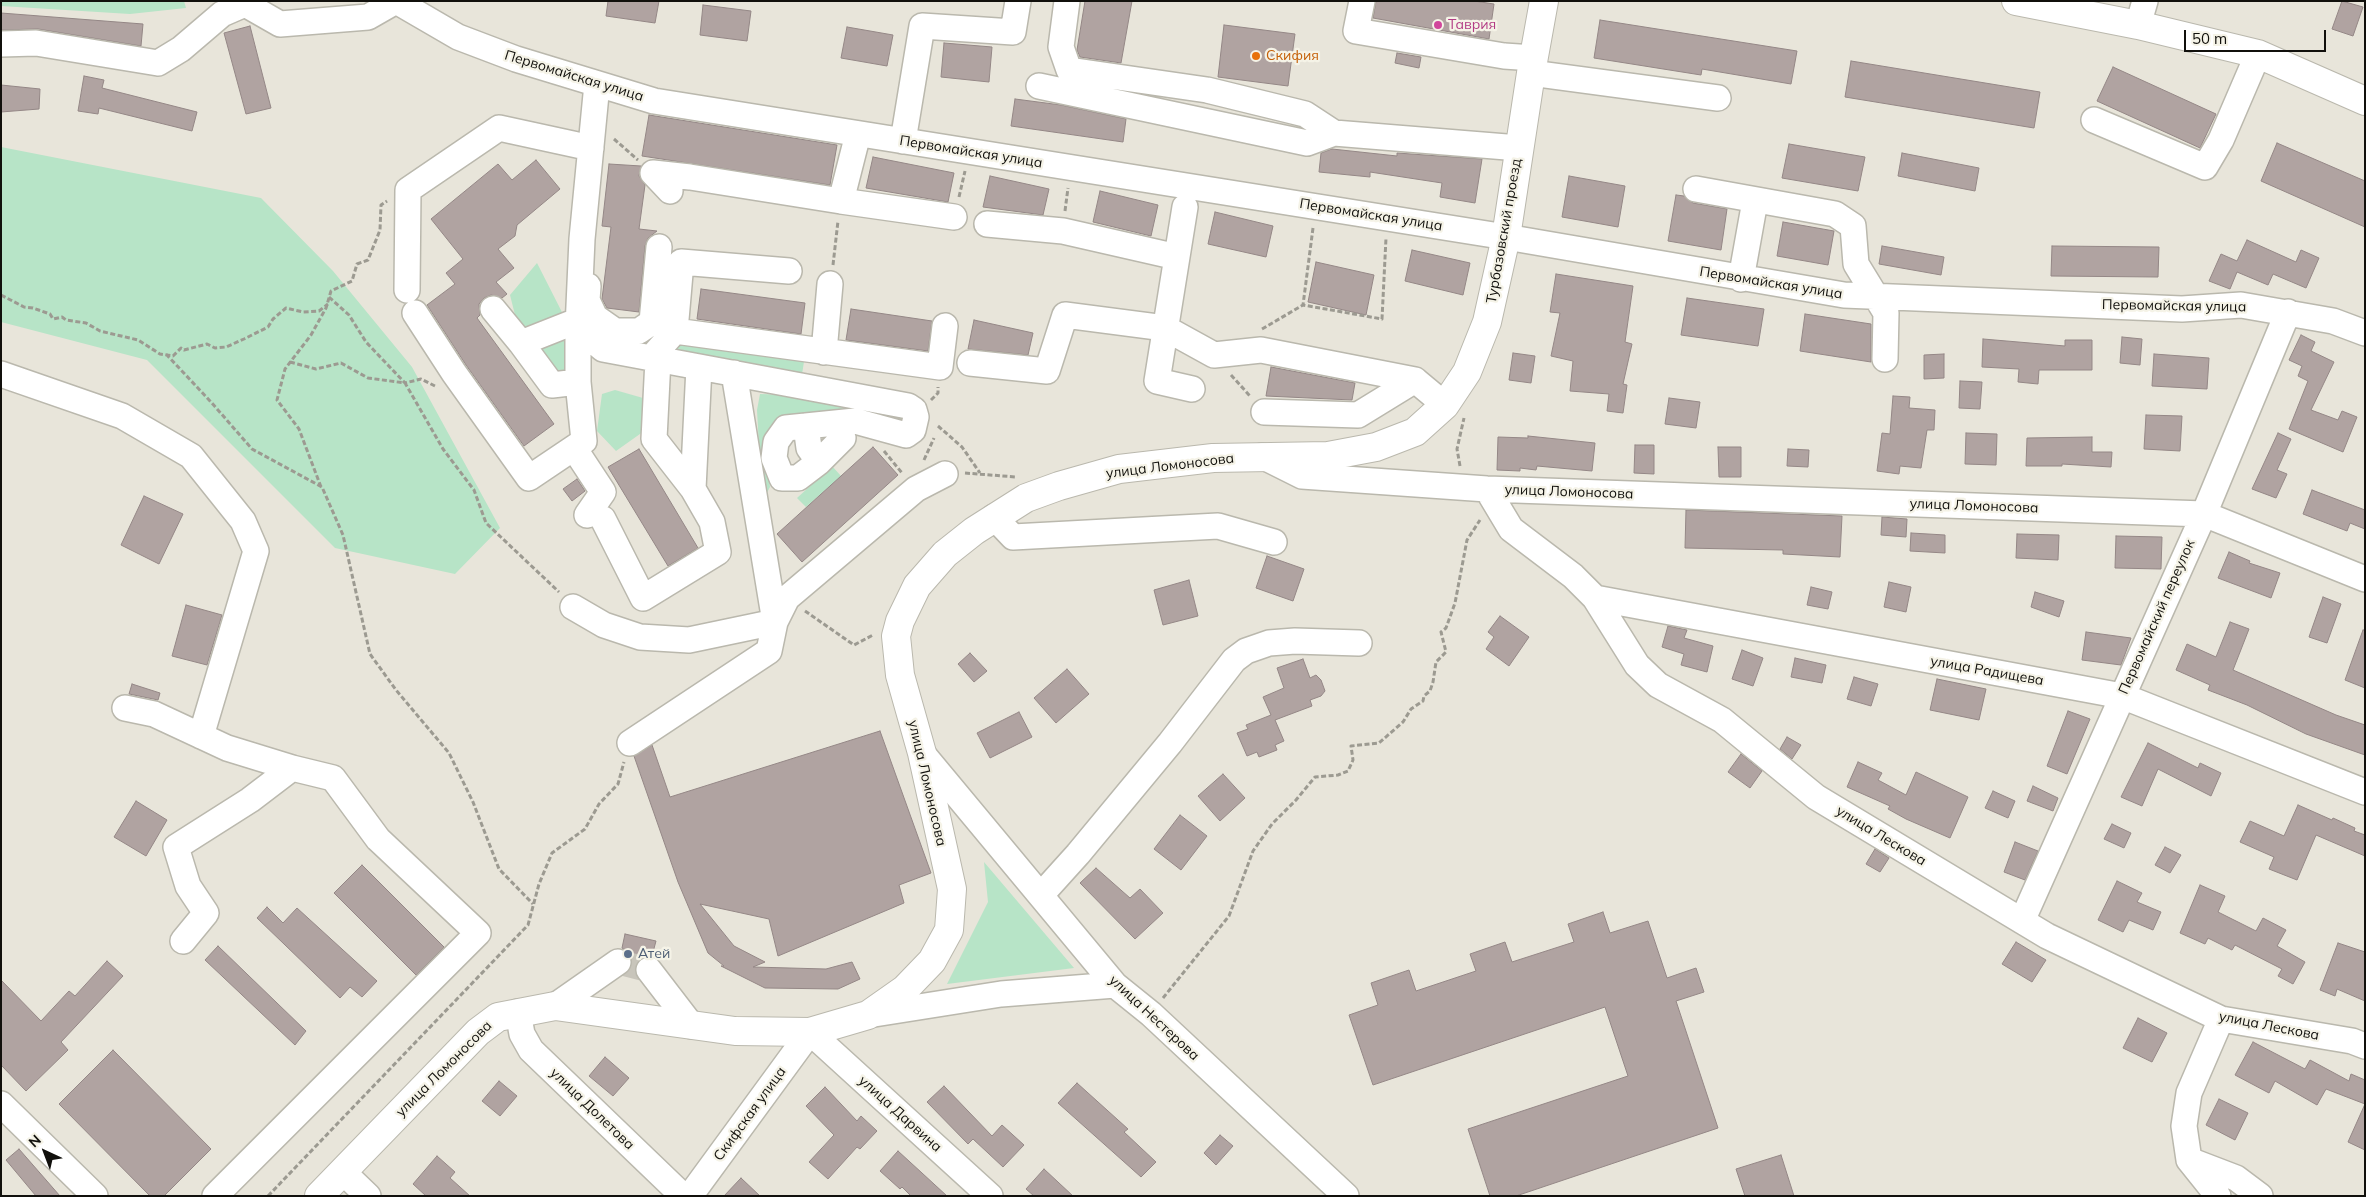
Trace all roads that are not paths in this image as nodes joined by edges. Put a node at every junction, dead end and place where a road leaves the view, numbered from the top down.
1 (396, 1) edge
2 (1018, 1) edge
3 (1067, 1) edge
4 (1362, 1) edge
5 (1544, 1) edge
6 (2016, 1) edge
7 (244, 3) edge
8 (2141, 13) edge
9 (1, 44) edge
10 (2258, 54) junction
11 (1532, 66) junction
12 (598, 84) junction
13 (1039, 86) dead end
14 (1718, 98) dead end
15 (2365, 101) edge
16 (2094, 120) dead end
17 (1334, 133) junction
18 (858, 134) junction
19 (903, 141) junction
20 (600, 142) junction
21 (1519, 148) junction
22 (1696, 189) dead end
23 (670, 191) dead end
24 (840, 201) junction
25 (1755, 201) junction
26 (1185, 207) dead end
27 (954, 217) road end
28 (987, 224) dead end
29 (1506, 237) junction
30 (582, 238) junction
31 (659, 247) dead end
32 (1177, 257) junction
33 (789, 272) dead end
34 (1741, 279) junction
35 (830, 284) road end
36 (407, 290) dead end
37 (1876, 297) junction
38 (494, 310) dead end
39 (2288, 312) junction
40 (415, 314) dead end
41 (945, 326) dead end
42 (578, 328) junction
43 (1166, 328) junction
44 (675, 331) junction
45 (2365, 333) edge
46 (521, 343) junction
47 (824, 352) junction
48 (654, 358) junction
49 (1885, 359) dead end
50 (970, 363) dead end
51 (699, 367) junction
52 (734, 373) junction
53 (1, 374) edge
54 (1415, 380) junction
55 (578, 382) junction
56 (1192, 388) dead end
57 (1455, 409) junction
58 (1264, 412) dead end
59 (806, 426) junction
60 (843, 438) dead end
61 (574, 448) junction
62 (1262, 456) junction
63 (819, 462) junction
64 (945, 474) road end
65 (693, 489) junction
66 (1489, 494) junction
67 (2204, 514) junction
68 (994, 517) junction
69 (1274, 542) dead end
70 (2365, 579) edge
71 (1595, 598) junction
72 (573, 607) road end
73 (775, 622) junction
74 (1359, 643) dead end
75 (2122, 696) junction
76 (125, 708) dead end
77 (201, 736) junction
78 (630, 743) dead end
79 (922, 753) junction
80 (292, 768) junction
81 (2365, 792) edge
82 (1040, 895) junction
83 (2022, 921) junction
84 (183, 942) dead end
85 (618, 962) dead end
86 (649, 970) tunnel mouth
87 (1115, 984) junction
88 (554, 1006) junction
89 (518, 1012) junction
90 (868, 1015) junction
91 (2221, 1019) junction
92 (692, 1026) junction
93 (810, 1032) junction
94 (2365, 1046) edge
95 (1, 1104) edge
96 (2189, 1160) junction
97 (343, 1172) junction
98 (95, 1196) edge
99 (215, 1196) edge
100 (319, 1196) edge
101 (368, 1196) edge
102 (683, 1196) edge
103 (690, 1196) edge
104 (990, 1196) edge
105 (1346, 1196) edge
106 (2218, 1196) edge
107 (2260, 1196) edge

1 - 7 street
1 - 12 street, Первомайская улица
2 - 19 street
3 - 17 street
4 - 11 street
5 - 11 main road, Турбазовский проезд
6 - 8 main road
7 - 9 street
8 - 10 main road
10 - 15 main road
10 - 16 street
11 - 14 street
11 - 21 main road, Турбазовский проезд
12 - 18 street, Первомайская улица
12 - 20 street
13 - 17 street
17 - 21 street
18 - 19 street, Первомайская улица
18 - 24 street
19 - 29 street, Первомайская улица
20 - 30 street
20 - 36 street
21 - 29 main road, Турбазовский проезд
22 - 25 street
23 - 24 street
24 - 27 street
25 - 34 street
25 - 37 street
26 - 32 street
28 - 32 street
29 - 34 street, Первомайская улица
29 - 57 main road, Турбазовский проезд
30 - 31 street
30 - 42 street
32 - 43 street
33 - 44 street
34 - 37 street, Первомайская улица
35 - 47 street
37 - 39 street, Первомайская улица
37 - 49 street
38 - 46 street
39 - 45 street, Первомайская улица
39 - 67 street, Первомайский переулок
40 - 61 street
41 - 47 street
42 - 46 street
42 - 48 street
42 - 55 street
43 - 50 street
43 - 54 street
43 - 56 street
44 - 47 street
44 - 48 street
46 - 55 street
48 - 51 street
48 - 65 street
51 - 52 street
51 - 65 street
52 - 59 street
52 - 73 street
53 - 77 street
54 - 57 street
54 - 58 street
55 - 61 street
57 - 62 main road, Турбазовский проезд
59 - 63 street
59 - 63 street
60 - 63 street
61 - 65 street
62 - 66 street, улица Ломоносова
62 - 68 main road, улица Ломоносова
64 - 73 street
66 - 67 street, улица Ломоносова
66 - 71 street, улица Лескова
67 - 70 street, улица Ломоносова
67 - 75 street, Первомайский переулок
68 - 69 street
68 - 79 main road, улица Ломоносова
71 - 75 street, улица Радищева
71 - 83 street, улица Лескова
72 - 73 street
73 - 78 street
74 - 82 street
75 - 81 street, улица Радищева
75 - 83 street, Первомайский переулок
76 - 77 street
77 - 80 street
79 - 82 street, улица Нестерова
79 - 90 main road, улица Ломоносова
80 - 84 street
80 - 99 street
82 - 87 street, улица Нестерова
83 - 91 street, улица Лескова
85 - 88 street
86 - 92 street
87 - 90 street
87 - 105 street, улица Нестерова
88 - 89 main road, улица Ломоносова
88 - 92 main road, улица Ломоносова
89 - 97 main road, улица Ломоносова
89 - 102 street, улица Долетова
90 - 93 main road, улица Ломоносова
91 - 94 street, улица Лескова
91 - 96 street
92 - 93 main road, улица Ломоносова
93 - 103 street, Скифская улица
93 - 104 street, улица Дарвина
95 - 98 street
96 - 106 street
96 - 107 street
97 - 100 main road, улица Ломоносова
97 - 101 street

